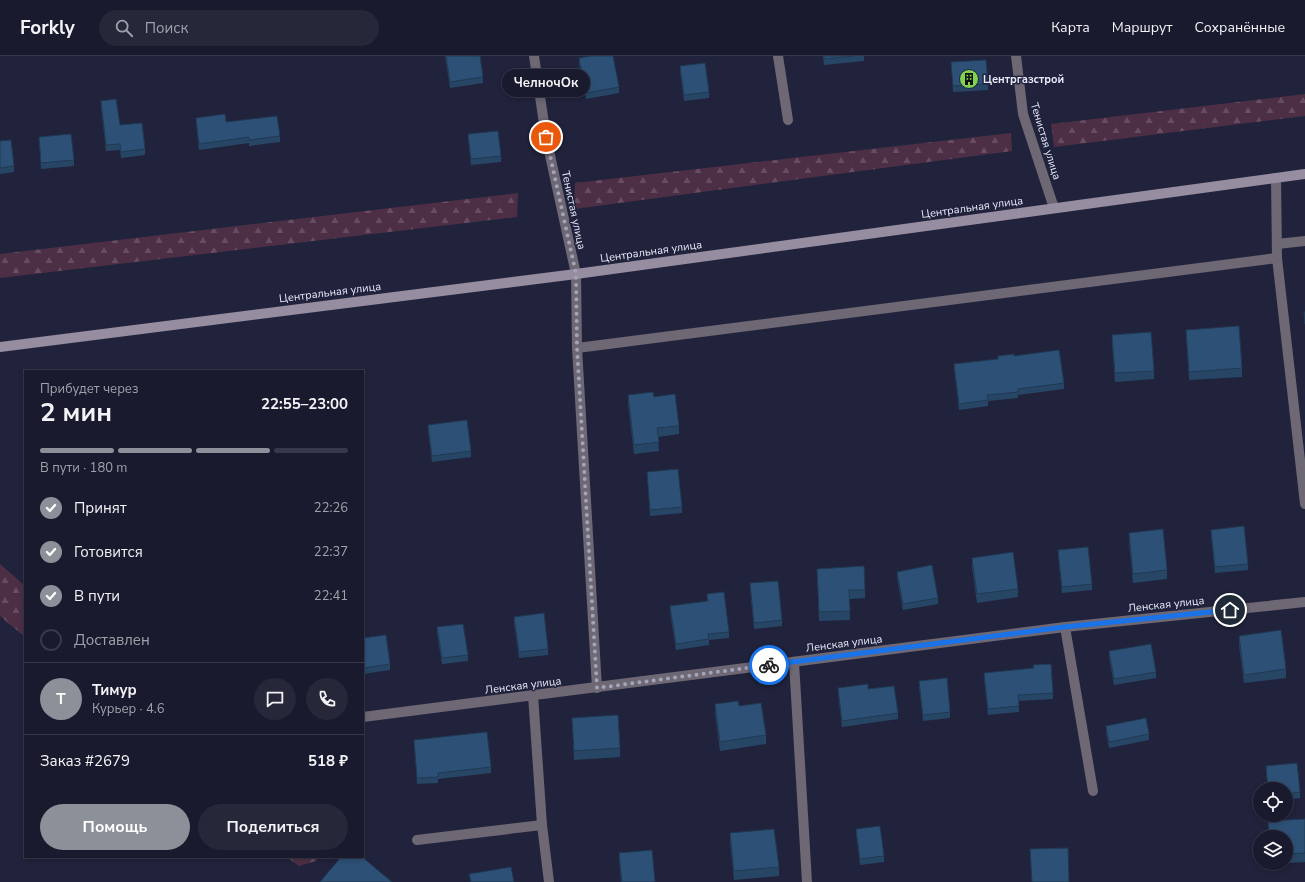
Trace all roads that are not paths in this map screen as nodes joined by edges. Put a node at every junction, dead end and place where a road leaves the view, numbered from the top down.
1 (534, 56) edge
2 (778, 56) edge
3 (1016, 56) edge
4 (788, 120) dead end
5 (1305, 174) edge
6 (1276, 178) junction
7 (1054, 208) junction
8 (1305, 241) edge
9 (1277, 244) junction
10 (1278, 258) junction
11 (576, 274) junction
12 (0, 347) edge
13 (577, 348) junction
14 (1305, 504) edge
15 (1305, 602) edge
16 (1064, 627) junction
17 (794, 662) junction
18 (597, 688) junction
19 (534, 695) junction
20 (364, 717) edge
21 (1093, 791) dead end
22 (542, 825) junction
23 (417, 840) dead end
24 (549, 882) edge
25 (807, 882) edge

1 - 11 street, Тенистая улица
2 - 4 street
3 - 7 street, Тенистая улица
5 - 6 main road, Центральная улица
6 - 7 main road, Центральная улица
6 - 9 street
7 - 11 main road, Центральная улица
8 - 9 street
9 - 10 street
10 - 13 street
10 - 14 street
11 - 12 main road, Центральная улица
11 - 13 street, Тенистая улица
13 - 18 street, Тенистая улица
15 - 16 street, Ленская улица
16 - 17 street, Ленская улица
16 - 21 street
17 - 18 street, Ленская улица
17 - 25 street
18 - 19 street, Ленская улица
19 - 20 street, Ленская улица
19 - 22 street
22 - 23 street
22 - 24 street

